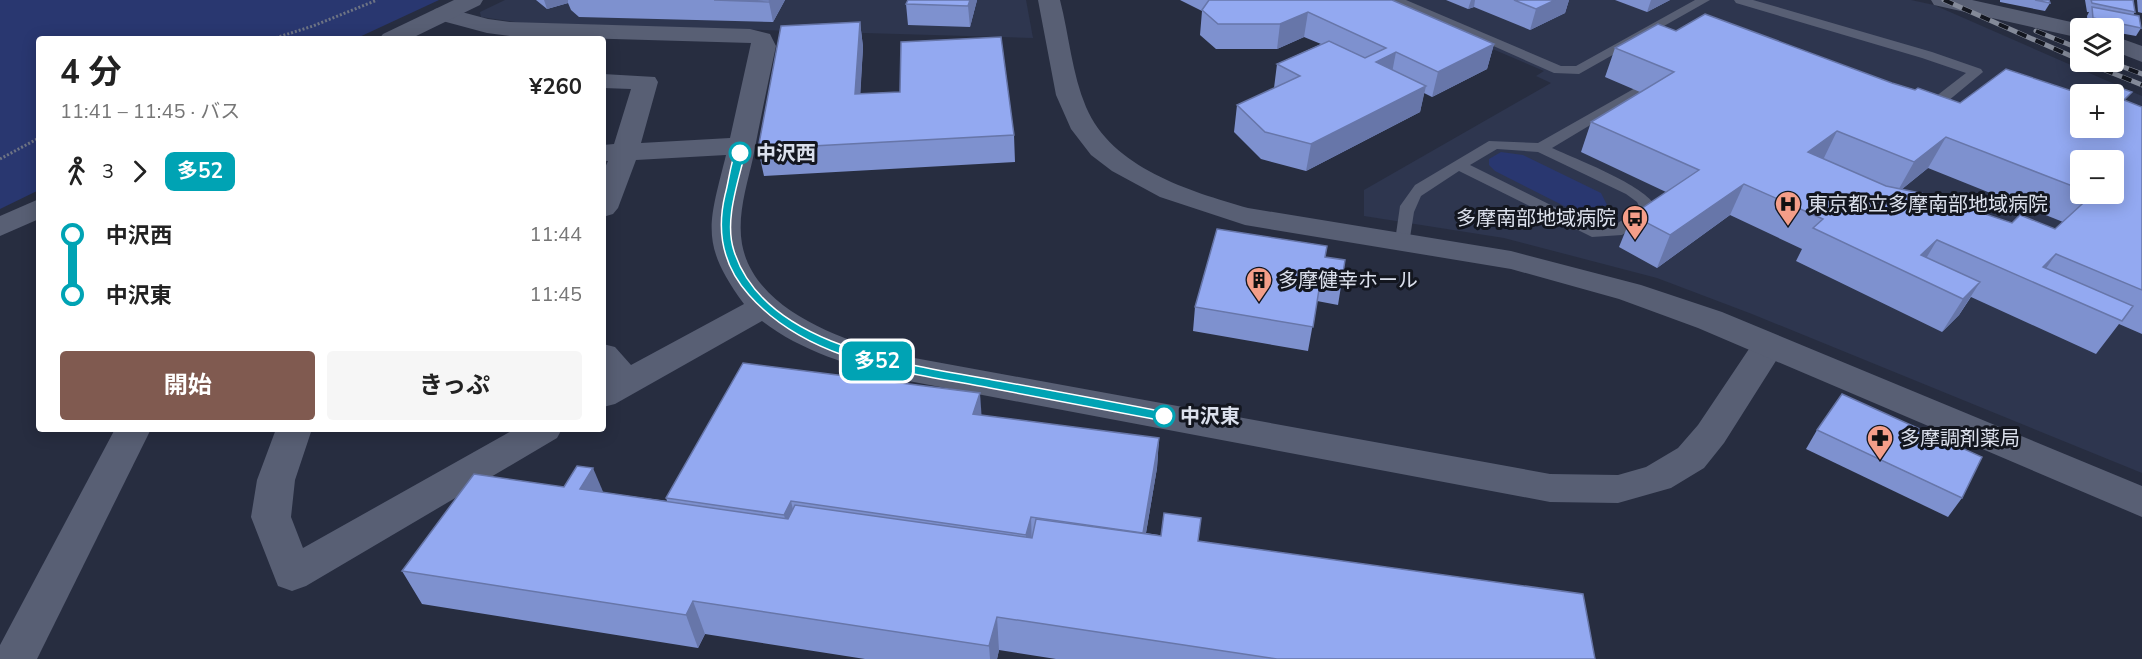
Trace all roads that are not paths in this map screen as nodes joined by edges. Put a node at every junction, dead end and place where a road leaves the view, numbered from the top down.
1 (472, 0) edge
2 (1049, 0) edge
3 (1396, 0) edge
4 (1704, 0) edge
5 (1740, 0) edge
6 (1942, 0) edge
7 (443, 14) junction
8 (2068, 22) edge
9 (397, 36) edge
10 (2124, 42) edge
11 (2142, 45) edge
12 (2124, 46) edge
13 (2142, 55) edge
14 (606, 81) edge
15 (1904, 90) edge
16 (1636, 91) dead end
17 (741, 146) junction
18 (1541, 148) junction
19 (614, 152) edge
20 (1458, 165) junction
21 (606, 193) edge
22 (36, 209) edge
23 (0, 227) edge
24 (1403, 241) junction
25 (765, 306) junction
26 (1769, 345) junction
27 (606, 364) edge
28 (614, 389) edge
29 (130, 432) edge
30 (293, 432) edge
31 (539, 432) edge
32 (2142, 502) edge
33 (15, 659) edge

1 - 7 street
2 - 24 street
3 - 4 lane
5 - 15 lane
6 - 8 street
7 - 9 street
7 - 17 street
10 - 11 street
12 - 13 street
14 - 19 street
16 - 18 lane
17 - 19 street
17 - 25 street
18 - 20 lane
18 - 20 lane
19 - 21 street
20 - 24 lane
22 - 23 street
24 - 26 street
25 - 26 street
25 - 28 street
26 - 32 street
27 - 28 street
29 - 33 street
30 - 31 street

